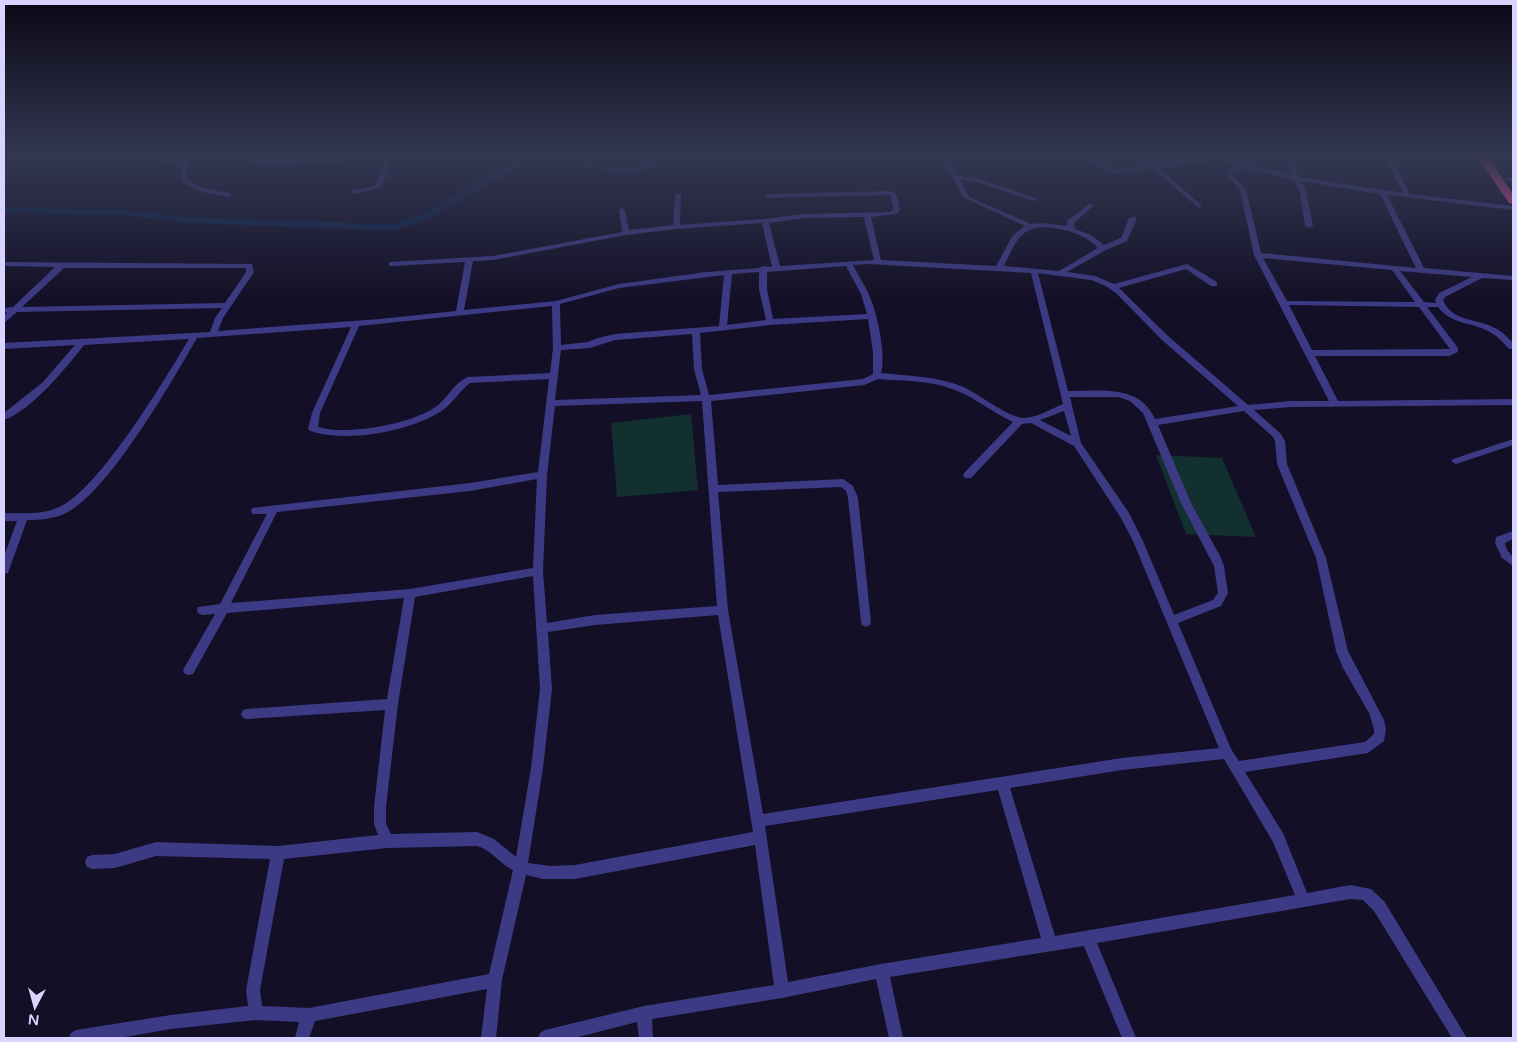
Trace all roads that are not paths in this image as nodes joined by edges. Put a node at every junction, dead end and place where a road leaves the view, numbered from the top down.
1 (677, 205) edge
2 (896, 205) edge
3 (982, 205) edge
4 (1091, 205) dead end
5 (1246, 205) edge
6 (1306, 205) edge
7 (1388, 205) edge
8 (1481, 205) edge
9 (1513, 208) edge
10 (622, 210) dead end
11 (867, 215) junction
12 (1133, 218) dead end
13 (765, 221) junction
14 (1030, 226) junction
15 (1309, 226) dead end
16 (676, 227) junction
17 (1072, 230) junction
18 (626, 233) junction
19 (1103, 248) junction
20 (1258, 255) junction
21 (469, 261) junction
22 (848, 263) junction
23 (878, 263) junction
24 (4, 264) edge
25 (392, 264) dead end
26 (62, 265) junction
27 (776, 267) junction
28 (763, 268) junction
29 (999, 268) junction
30 (1394, 268) junction
31 (1421, 270) junction
32 (1034, 271) junction
33 (728, 272) junction
34 (1060, 273) junction
35 (1482, 275) junction
36 (1513, 278) edge
37 (1214, 284) dead end
38 (1114, 287) junction
39 (1284, 302) junction
40 (556, 303) junction
41 (1421, 304) junction
42 (227, 305) junction
43 (1440, 305) junction
44 (4, 310) edge
45 (13, 310) junction
46 (460, 313) junction
47 (872, 316) junction
48 (4, 320) edge
49 (770, 322) junction
50 (356, 324) junction
51 (724, 327) junction
52 (696, 331) junction
53 (213, 334) junction
54 (196, 335) junction
55 (81, 343) junction
56 (4, 346) edge
57 (1512, 347) edge
58 (557, 348) junction
59 (1308, 353) junction
60 (553, 376) junction
61 (876, 376) junction
62 (1065, 394) junction
63 (706, 398) junction
64 (550, 403) junction
65 (1335, 404) junction
66 (1511, 404) edge
67 (1067, 406) junction
68 (1246, 408) junction
69 (4, 417) edge
70 (1032, 420) junction
71 (1020, 421) junction
72 (1152, 423) junction
73 (1513, 442) edge
74 (1077, 444) junction
75 (1456, 461) dead end
76 (542, 475) junction
77 (968, 475) dead end
78 (714, 489) junction
79 (274, 509) junction
80 (256, 511) dead end
81 (4, 517) edge
82 (23, 517) junction
83 (1513, 535) edge
84 (1513, 562) edge
85 (4, 570) edge
86 (538, 571) junction
87 (410, 593) junction
88 (223, 609) junction
89 (202, 610) dead end
90 (723, 610) junction
91 (1171, 621) junction
92 (866, 622) dead end
93 (544, 628) junction
94 (189, 670) dead end
95 (392, 704) junction
96 (247, 714) dead end
97 (1227, 753) junction
98 (1237, 767) junction
99 (1002, 782) junction
100 (758, 821) junction
101 (760, 837) junction
102 (387, 841) junction
103 (278, 853) junction
104 (92, 862) dead end
105 (521, 866) junction
106 (1304, 901) junction
107 (1088, 938) junction
108 (1050, 944) junction
109 (881, 971) junction
110 (496, 980) junction
111 (782, 990) junction
112 (256, 1013) junction
113 (644, 1013) junction
114 (309, 1015) junction
115 (76, 1038) edge
116 (302, 1038) edge
117 (490, 1038) edge
118 (546, 1038) edge
119 (646, 1038) edge
120 (896, 1038) edge
121 (1129, 1038) edge
122 (1460, 1038) edge

1 - 16 street
2 - 11 street
3 - 14 street
4 - 17 street
5 - 20 street
6 - 15 street
7 - 31 street
8 - 9 street
10 - 18 street
11 - 13 street
11 - 23 street
12 - 19 street
13 - 16 street
13 - 27 street
14 - 17 street
14 - 29 street
16 - 18 street
17 - 19 street
18 - 21 street
19 - 34 street
20 - 30 street
20 - 39 street
21 - 25 street
21 - 46 street
22 - 23 street
22 - 27 street
22 - 47 street
23 - 29 street
24 - 26 street
26 - 42 street
26 - 45 street
27 - 28 street
28 - 33 street
28 - 49 street
29 - 32 street
30 - 31 street
30 - 41 street
31 - 35 street
32 - 34 street
32 - 62 street
33 - 40 street
33 - 51 street
34 - 38 street
35 - 36 street
35 - 43 street
37 - 38 street
38 - 68 street
39 - 41 street
39 - 59 street
40 - 46 street
40 - 58 street
41 - 43 street
41 - 59 street
42 - 45 street
42 - 53 street
43 - 57 street
44 - 45 street
45 - 48 street
46 - 50 street
47 - 49 street
47 - 61 street
49 - 51 street
50 - 53 street
50 - 60 street
51 - 52 street
52 - 58 street
52 - 63 street
53 - 54 street
54 - 55 street
54 - 82 street
55 - 56 street
55 - 69 street
58 - 60 street
59 - 65 street
60 - 64 street
61 - 63 street
61 - 71 street
62 - 67 street
62 - 72 street
63 - 64 street
63 - 78 street
64 - 76 street
65 - 66 street
65 - 68 street
67 - 70 street
67 - 74 street
68 - 72 street
68 - 98 street
70 - 71 street
70 - 74 street
71 - 77 street
72 - 91 street
73 - 75 street
74 - 91 street
76 - 79 street
76 - 86 street
78 - 90 street
78 - 92 street
79 - 80 street
79 - 88 street
81 - 82 street
82 - 85 street
83 - 84 street
86 - 87 street
86 - 93 street
87 - 88 street
87 - 95 street
88 - 89 street
88 - 94 street
90 - 93 street
90 - 100 street
91 - 97 street
93 - 105 street
95 - 96 street
95 - 102 street
97 - 98 street
97 - 99 street
98 - 106 street
99 - 100 street
99 - 108 street
100 - 101 street
101 - 105 street
101 - 111 street
102 - 103 street
102 - 105 street
103 - 104 street
103 - 112 street
105 - 110 street
106 - 107 street
106 - 122 street
107 - 108 street
107 - 121 street
108 - 109 street
109 - 111 street
109 - 120 street
110 - 114 street
110 - 117 street
111 - 113 street
112 - 114 street
112 - 115 street
113 - 118 street
113 - 119 street
114 - 116 street

